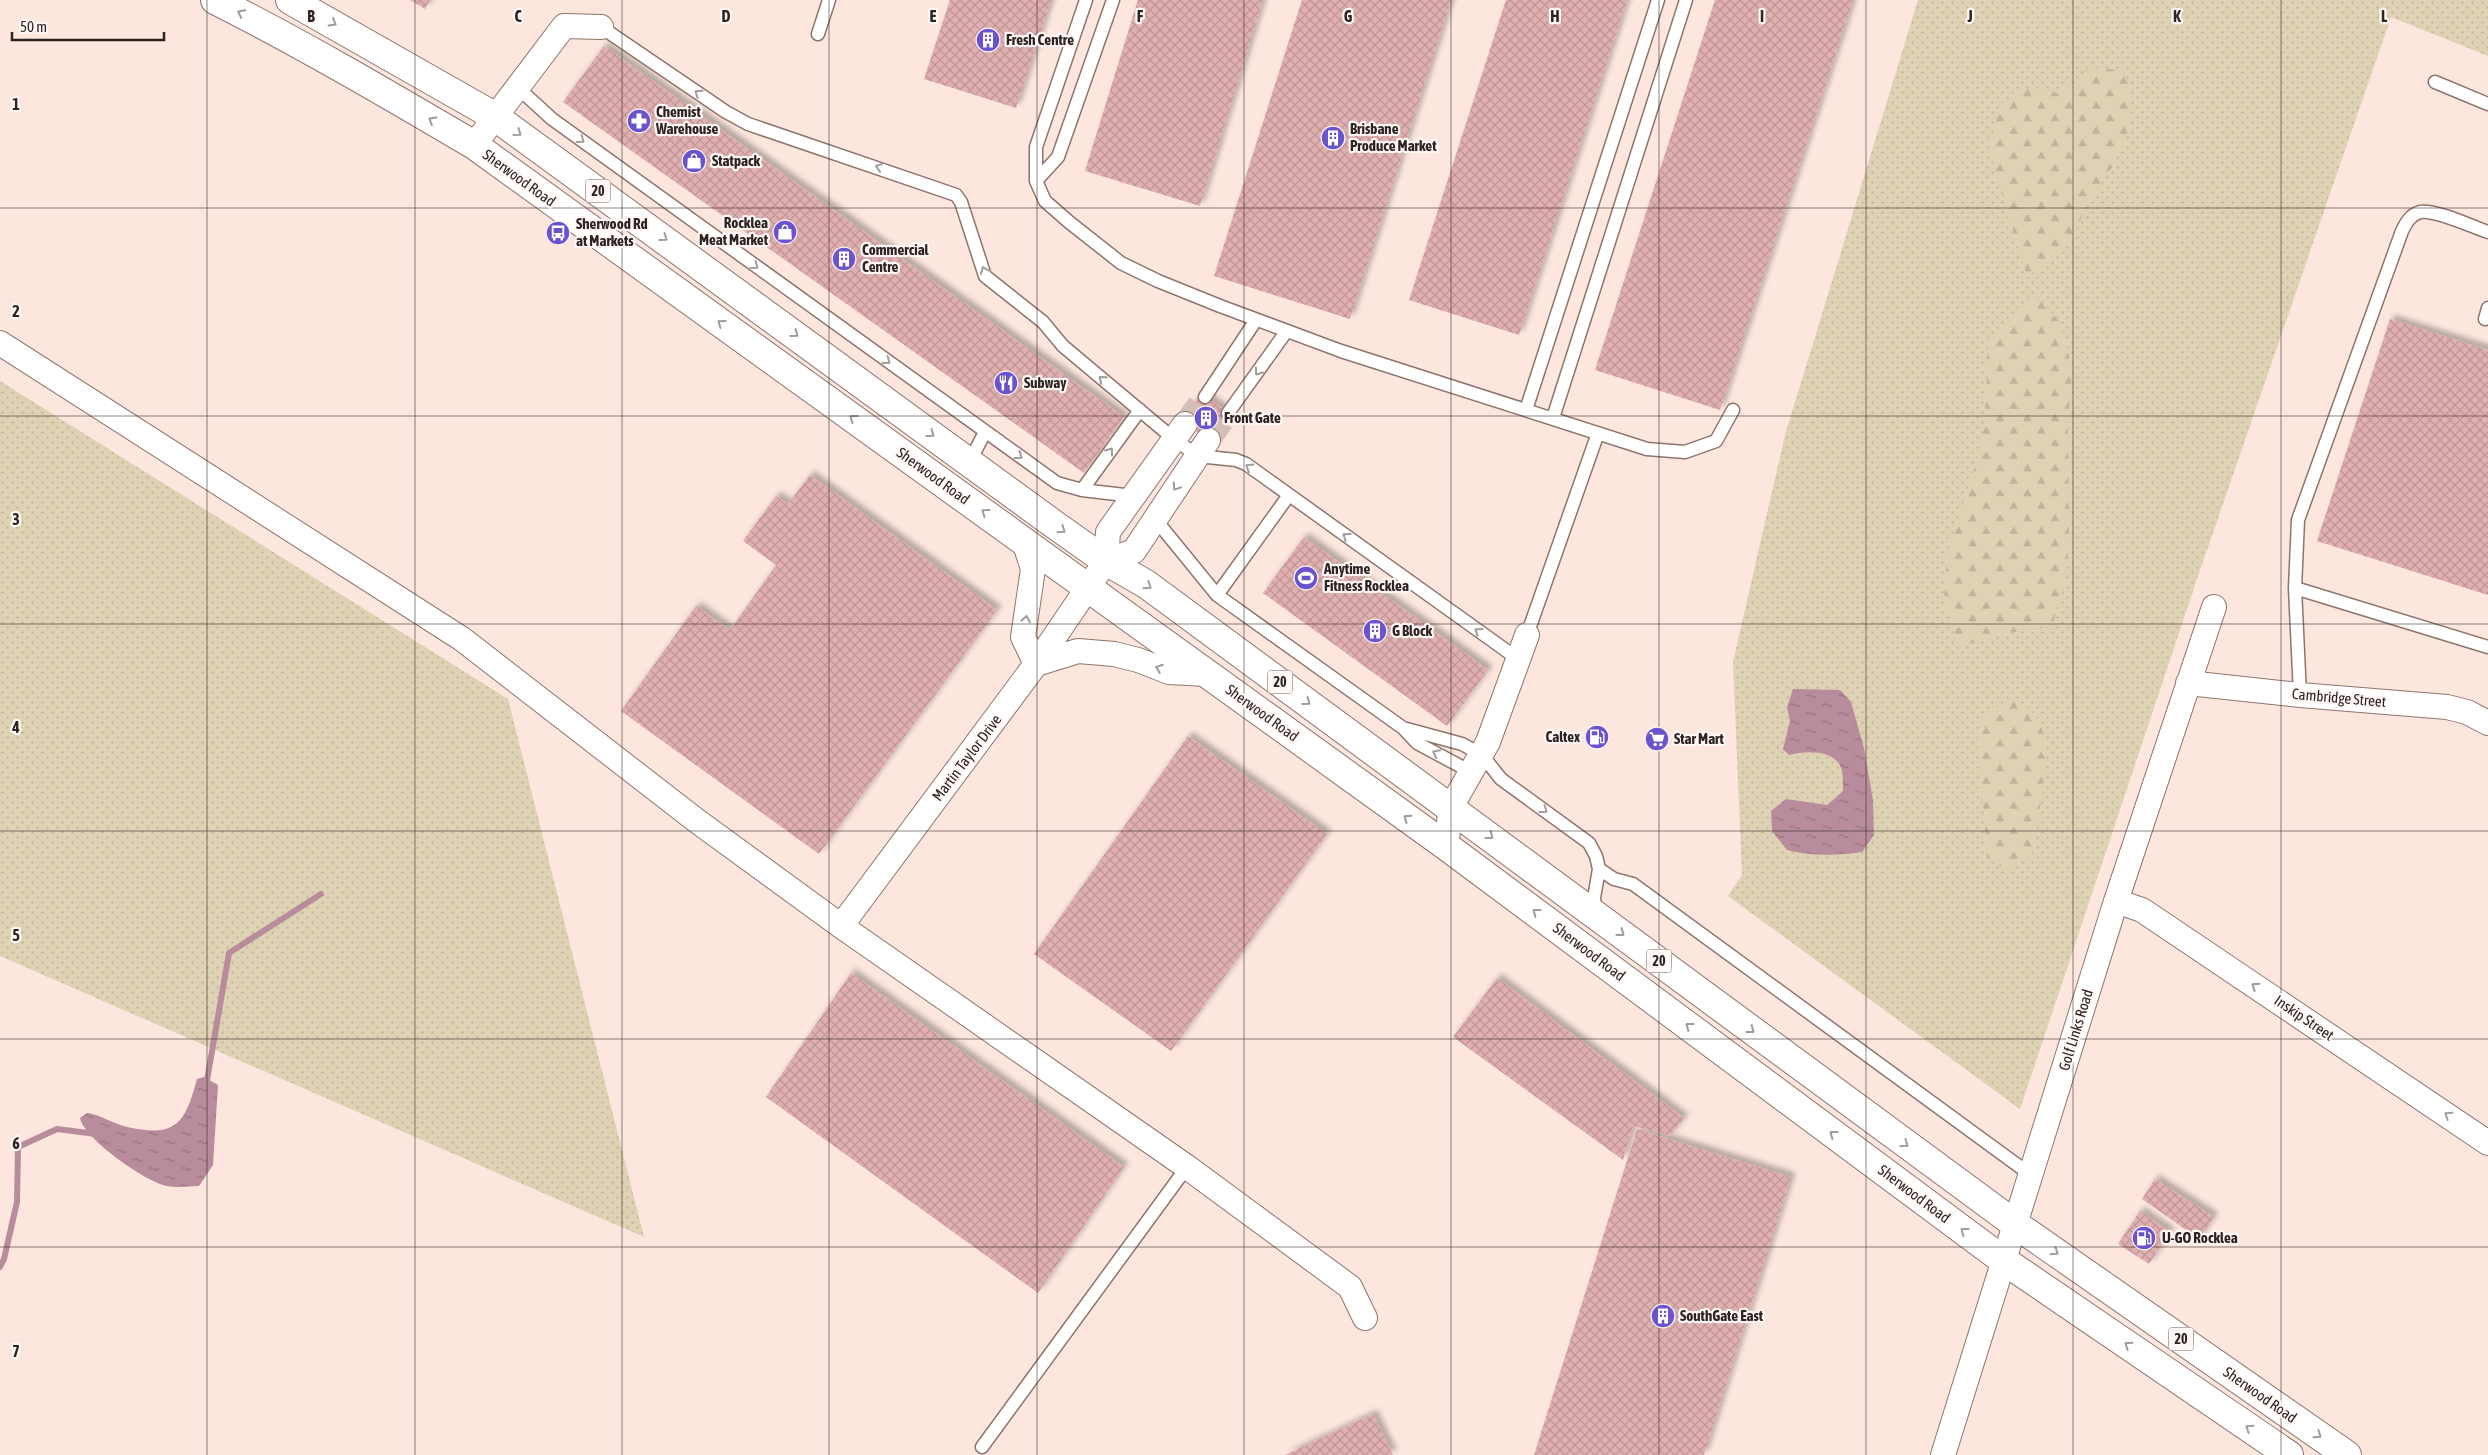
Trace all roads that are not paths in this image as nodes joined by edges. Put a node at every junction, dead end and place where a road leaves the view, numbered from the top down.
1 (216, 0) edge
2 (290, 0) edge
3 (829, 0) edge
4 (1086, 0) edge
5 (1113, 0) edge
6 (1658, 0) edge
7 (1686, 0) edge
8 (601, 27) joint
9 (818, 34) dead end
10 (2435, 82) dead end
11 (517, 87) junction
12 (2488, 104) edge
13 (494, 116) junction
14 (474, 145) junction
15 (1036, 182) junction
16 (2488, 232) edge
17 (1256, 320) junction
18 (1286, 332) junction
19 (0, 343) edge
20 (1205, 397) tunnel mouth
21 (1140, 410) junction
22 (1526, 410) junction
23 (1733, 410) dead end
24 (1228, 413) tunnel mouth
25 (1553, 418) junction
26 (985, 432) junction
27 (1180, 432) junction
28 (1598, 433) junction
29 (1203, 448) junction
30 (970, 463) junction
31 (1082, 490) junction
32 (1289, 495) junction
33 (1133, 496) junction
34 (1155, 519) junction
35 (1024, 541) junction
36 (1106, 561) junction
37 (1088, 587) junction
38 (2295, 588) junction
39 (1217, 595) junction
40 (2214, 607) dead end
41 (1527, 635) joint
42 (2488, 647) edge
43 (1518, 659) junction
44 (1036, 664) junction
45 (1207, 674) junction
46 (2188, 683) junction
47 (2300, 695) junction
48 (2488, 723) edge
49 (1403, 728) junction
50 (1477, 764) junction
51 (1451, 807) junction
52 (1446, 846) junction
53 (1600, 869) junction
54 (2116, 901) junction
55 (1596, 915) junction
56 (841, 926) junction
57 (2488, 1143) edge
58 (1188, 1167) junction
59 (2032, 1175) junction
60 (2015, 1224) junction
61 (2003, 1260) junction
62 (1365, 1318) dead end
63 (982, 1447) dead end
64 (1944, 1455) edge
65 (2289, 1455) edge
66 (2347, 1455) edge

14 -> 1 main road, Sherwood Road / 20
2 -> 13 main road, Sherwood Road / 20
3 - 9 lane
4 - 15 lane
5 - 15 lane
6 - 22 lane
7 - 25 lane
8 - 11 street
21 -> 8 lane
10 - 12 lane
11 - 13 street
11 -> 26 lane
13 - 14 street
13 -> 30 main road, Sherwood Road / 20
35 -> 14 main road, Sherwood Road / 20
15 - 17 lane
16 - 38 lane
17 - 18 lane
17 - 20 lane
18 - 22 lane
18 -> 24 lane
19 - 56 street
21 - 27 lane
31 -> 21 lane
22 - 25 lane
23 - 28 lane
25 - 28 lane
26 - 30 lane
26 -> 31 lane
27 - 29 lane
27 - 33 street
28 - 41 lane
32 -> 29 lane
29 -> 34 street
30 -> 36 main road, Sherwood Road / 20
31 - 33 lane
32 - 39 lane
43 -> 32 lane
33 - 36 street
34 - 36 street
34 - 39 lane
35 - 37 main road, Sherwood Road / 20
44 -> 35 street
36 - 37 street, Martin Taylor Drive
36 -> 51 main road, Sherwood Road / 20
37 - 44 street, Martin Taylor Drive
37 - 45 main road, Sherwood Road / 20
38 - 42 lane
38 - 47 lane
39 - 49 lane
40 - 46 street, Golf Links Road
41 - 43 street
43 - 50 street
45 -> 44 street
44 - 56 street, Martin Taylor Drive
52 -> 45 main road, Sherwood Road / 20
46 - 47 street, Cambridge Street
46 - 54 street, Golf Links Road
47 - 48 street, Cambridge Street
50 -> 49 lane
49 - 50 lane
50 - 51 street
50 -> 53 lane
51 - 52 street
51 -> 55 main road, Sherwood Road / 20
61 -> 52 main road, Sherwood Road / 20
53 - 55 lane
53 - 59 lane
57 -> 54 street, Inskip Street
54 - 59 street, Golf Links Road
55 -> 60 main road, Sherwood Road / 20
56 - 58 street
58 - 62 street
58 - 63 lane
59 - 60 street, Golf Links Road
60 - 61 street, Golf Links Road
60 -> 66 main road, Sherwood Road / 20
61 - 64 street, Golf Links Road
65 -> 61 main road, Sherwood Road / 20

